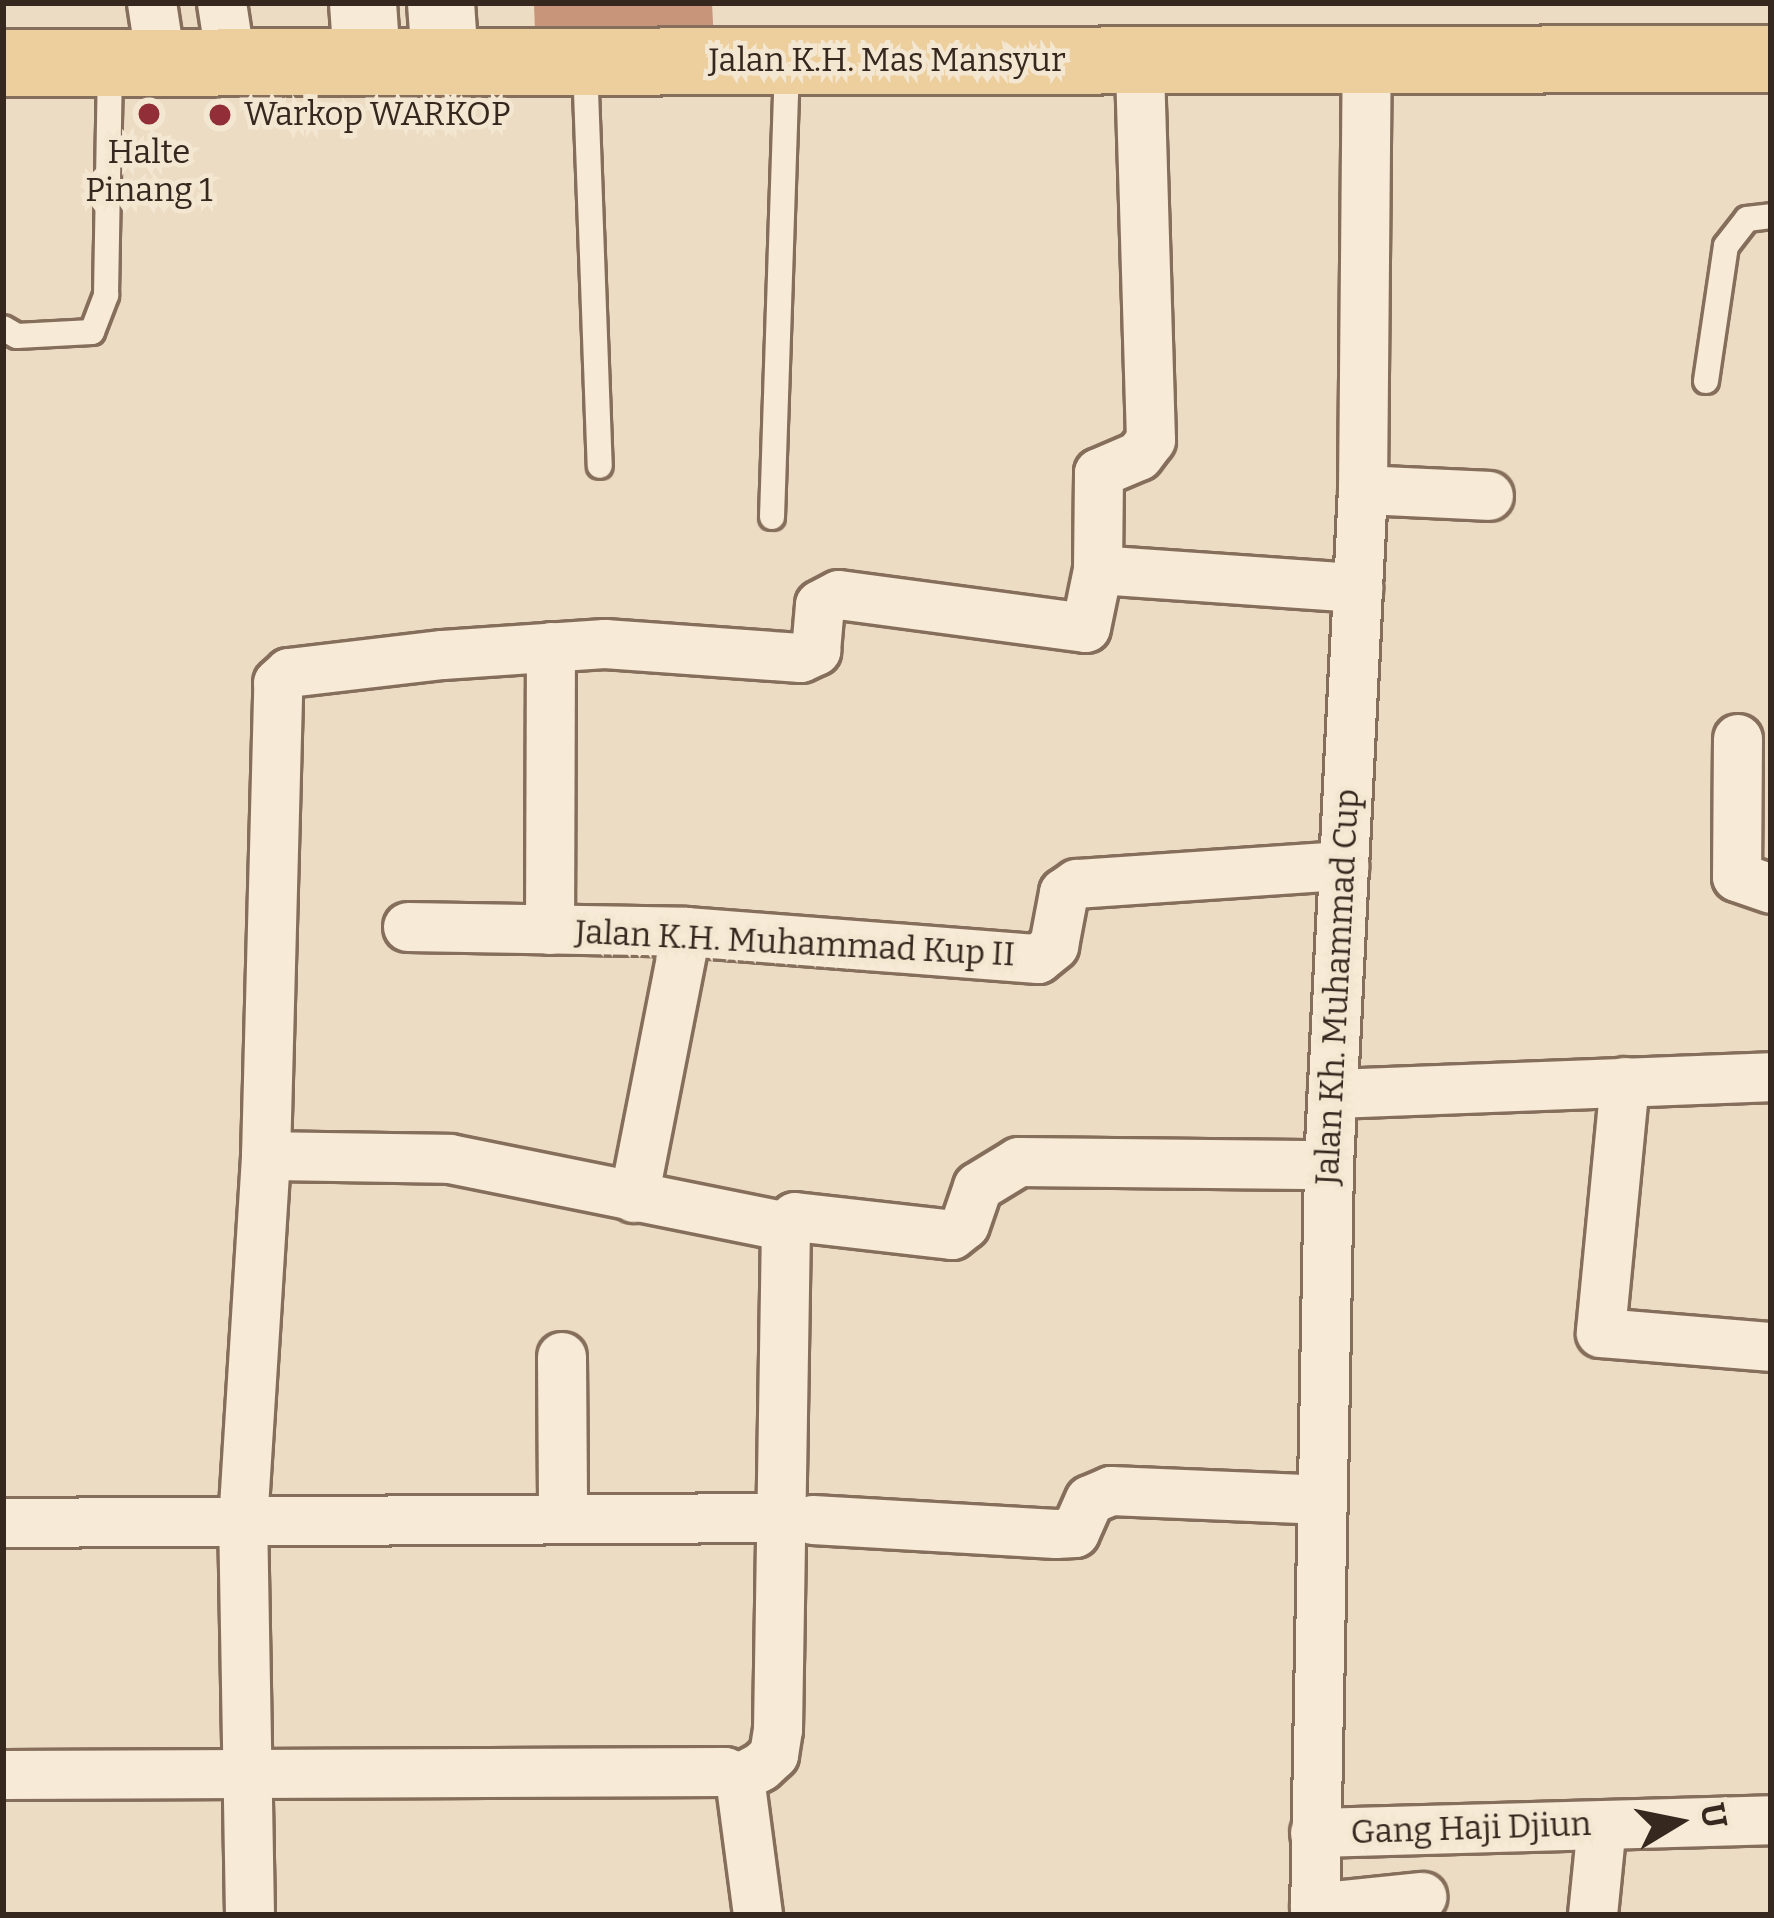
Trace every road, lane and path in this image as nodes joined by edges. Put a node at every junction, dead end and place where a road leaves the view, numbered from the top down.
1 (443, 32) edge
2 (226, 33) edge
3 (365, 33) edge
4 (141, 43) edge
5 (1771, 59) edge
6 (1367, 60) junction
7 (585, 61) junction
8 (787, 61) junction
9 (1140, 61) junction
10 (3, 63) edge
11 (1771, 216) edge
12 (3, 328) edge
13 (1706, 380) dead end
14 (600, 466) dead end
15 (1363, 490) junction
16 (1489, 496) dead end
17 (772, 517) dead end
18 (1098, 570) junction
19 (1358, 588) junction
20 (551, 647) junction
21 (1738, 739) dead end
22 (1344, 866) junction
23 (1771, 889) edge
24 (408, 927) dead end
25 (550, 930) junction
26 (686, 932) junction
27 (1771, 1077) edge
28 (1625, 1082) junction
29 (1333, 1094) junction
30 (266, 1156) junction
31 (1329, 1165) junction
32 (634, 1198) junction
33 (786, 1227) junction
34 (1771, 1347) edge
35 (562, 1357) dead end
36 (1322, 1500) junction
37 (563, 1516) junction
38 (796, 1519) junction
39 (3, 1523) edge
40 (243, 1523) junction
41 (251, 1774) junction
42 (3, 1775) edge
43 (740, 1778) junction
44 (1771, 1820) edge
45 (1602, 1825) junction
46 (1315, 1833) junction
47 (1422, 1897) dead end
48 (1315, 1912) edge
49 (250, 1915) edge
50 (758, 1915) edge
51 (1593, 1915) edge

1 - 3 main road, Jalan K.H. Mas Mansyur
1 - 7 main road, Jalan K.H. Mas Mansyur
2 - 3 main road, Jalan K.H. Mas Mansyur
2 - 4 main road, Jalan K.H. Mas Mansyur
4 - 10 main road, Jalan K.H. Mas Mansyur
4 - 12 lane
5 - 6 main road, Jalan K.H. Mas Mansyur
6 - 9 main road, Jalan K.H. Mas Mansyur
6 - 15 street, Jalan Kh. Muhammad Cup
7 - 8 main road, Jalan K.H. Mas Mansyur
7 - 14 lane
8 - 9 main road, Jalan K.H. Mas Mansyur
8 - 17 lane
9 - 18 street
11 - 13 lane
15 - 16 street
15 - 19 street, Jalan Kh. Muhammad Cup
18 - 19 street
18 - 20 street
19 - 22 street, Jalan Kh. Muhammad Cup
20 - 25 street
20 - 30 street
21 - 23 street
22 - 26 street, Jalan K.H. Muhammad Kup II
22 - 29 street, Jalan Kh. Muhammad Cup
24 - 25 street, Jalan K.H. Muhammad Kup II
25 - 26 street, Jalan K.H. Muhammad Kup II
26 - 32 street
27 - 28 street
28 - 29 street
28 - 34 street
29 - 31 street, Jalan Kh. Muhammad Cup
30 - 32 street
30 - 40 street
31 - 33 street
31 - 36 street, Jalan Kh. Muhammad Cup
32 - 33 street
33 - 38 street
35 - 37 street
36 - 38 street
36 - 46 street, Jalan Kh. Muhammad Cup
37 - 38 street
37 - 40 street
38 - 43 street
39 - 40 street
40 - 41 street
41 - 42 street
41 - 43 street
41 - 49 street
43 - 50 street
44 - 45 street, Gang Haji Djiun
45 - 46 street, Gang Haji Djiun
45 - 51 street
46 - 48 street, Jalan Kh. Muhammad Cup
47 - 48 street

